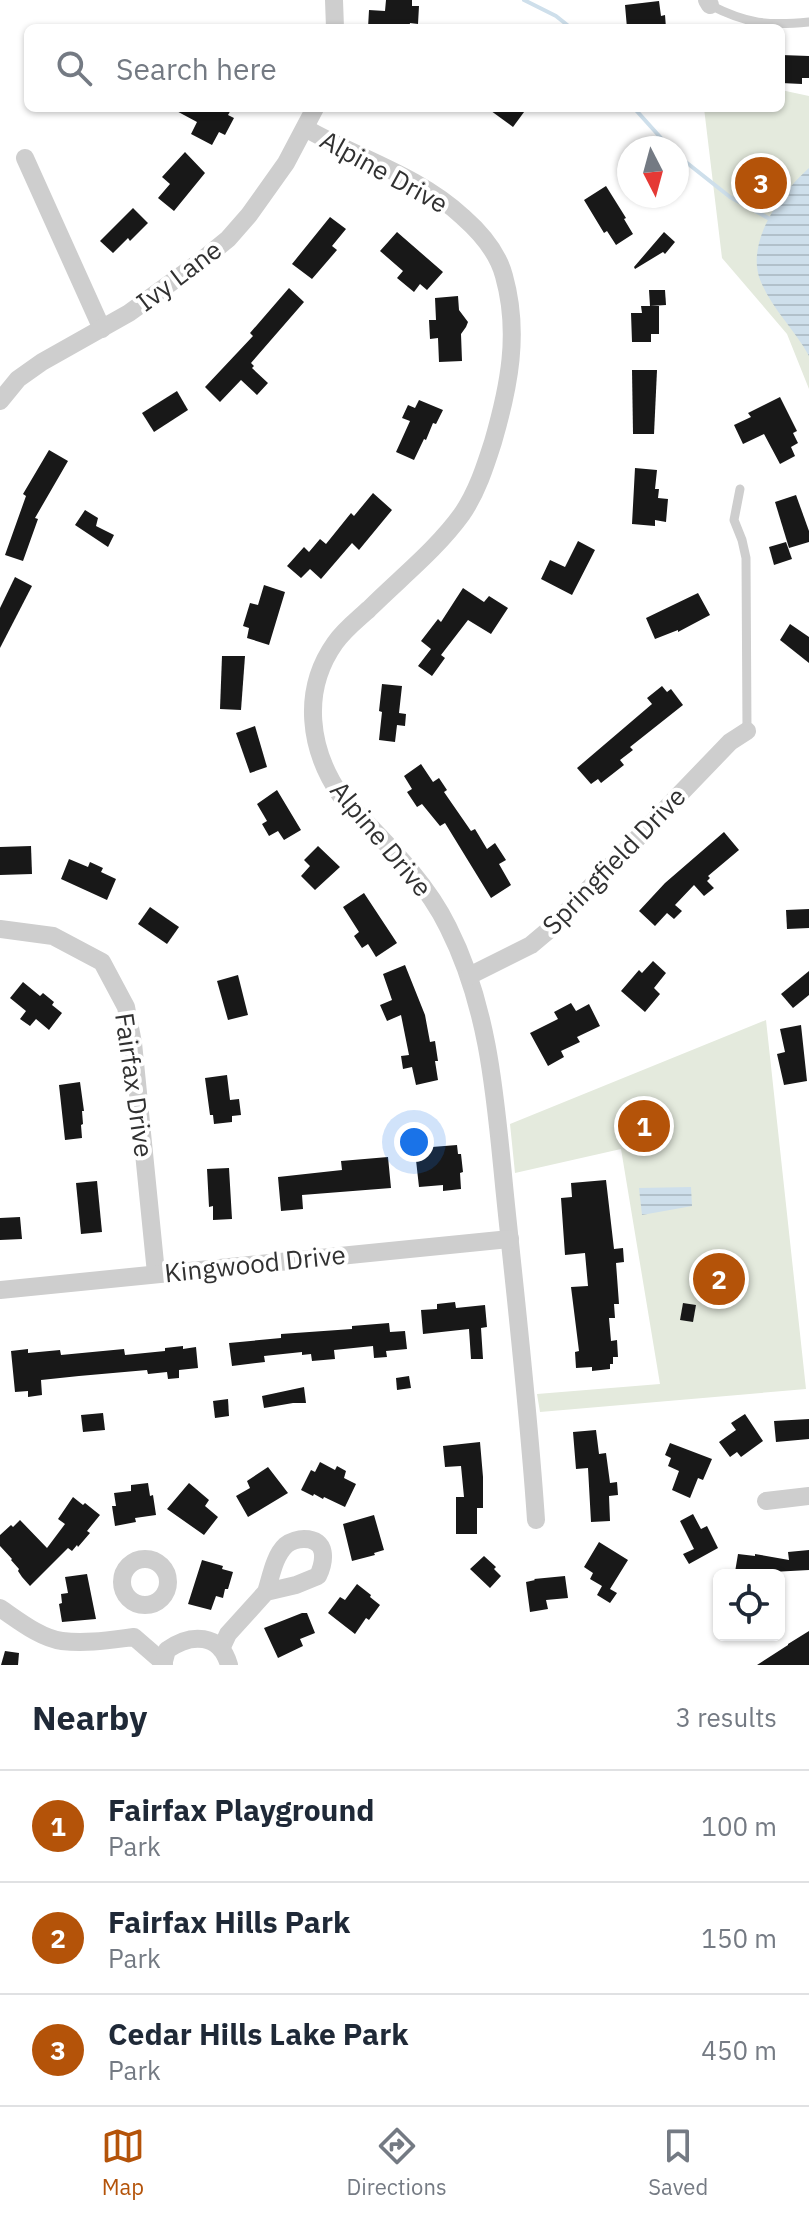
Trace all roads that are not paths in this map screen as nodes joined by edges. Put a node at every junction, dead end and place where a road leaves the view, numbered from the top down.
1 (334, 0) edge
2 (709, 3) edge
3 (809, 22) edge
4 (335, 24) edge
5 (764, 24) edge
6 (785, 24) edge
7 (313, 112) edge
8 (305, 128) junction
9 (25, 158) dead end
10 (102, 329) junction
11 (0, 401) edge
12 (740, 489) dead end
13 (747, 731) joint
14 (0, 929) edge
15 (469, 976) junction
16 (510, 1239) junction
17 (156, 1273) junction
18 (0, 1290) edge
19 (809, 1496) edge
20 (766, 1501) dead end
21 (536, 1520) dead end
22 (266, 1592) dead end
23 (136, 1603) dead end
24 (0, 1608) edge
25 (134, 1637) junction
26 (225, 1657) edge
27 (163, 1664) edge

1 - 4 street
2 - 5 lane
3 - 6 lane
7 - 8 street, Ivy Lane
8 - 10 street, Ivy Lane
8 - 15 street, Alpine Drive
9 - 10 street
10 - 11 street, Ivy Lane
12 - 13 lane
13 - 15 street, Springfield Drive
14 - 17 street, Fairfax Drive
15 - 16 street, Alpine Drive
16 - 17 street, Kingwood Drive
16 - 21 street, Alpine Drive
17 - 18 street, Kingwood Drive
19 - 20 street
22 - 26 street
23 - 25 street
24 - 25 street
25 - 27 street
26 - 27 street

